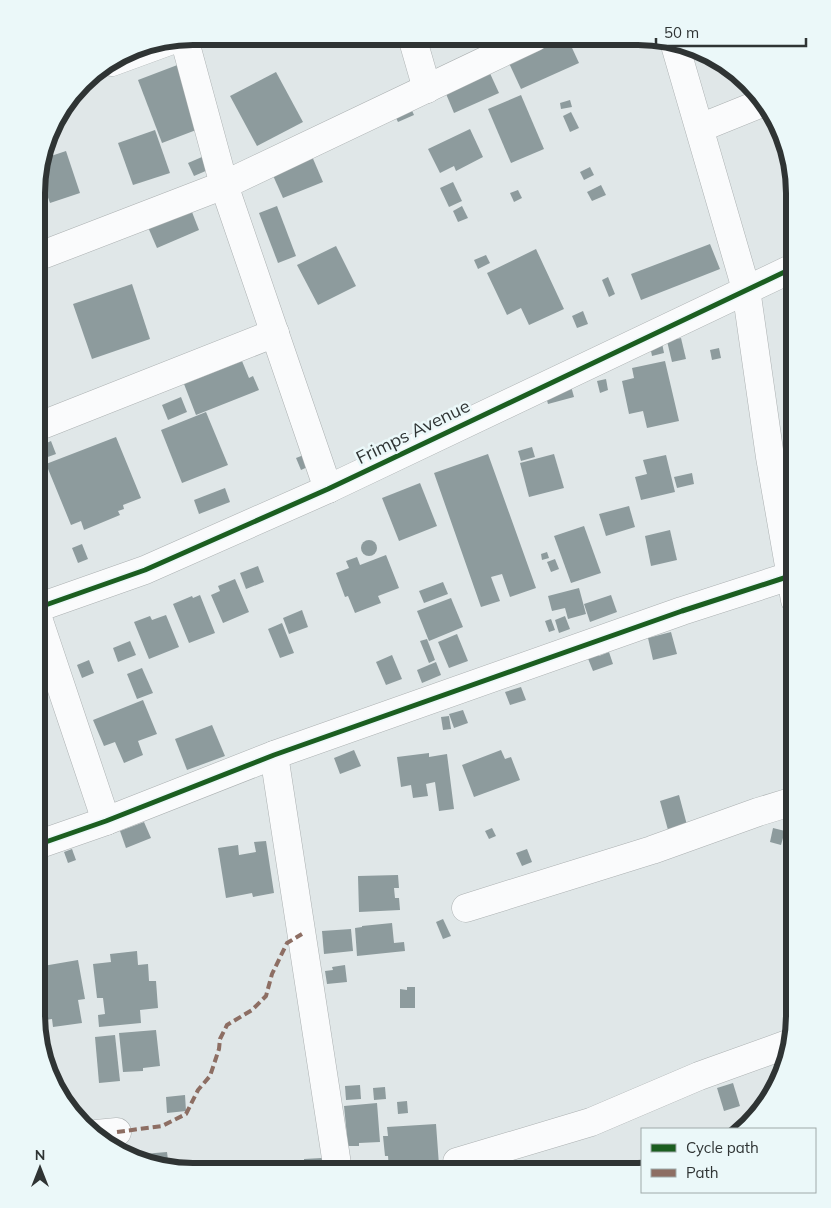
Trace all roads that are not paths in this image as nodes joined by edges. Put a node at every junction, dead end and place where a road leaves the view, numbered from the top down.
1 (186, 45) edge
2 (414, 45) edge
3 (518, 45) edge
4 (678, 51) edge
5 (427, 89) junction
6 (757, 105) edge
7 (700, 128) junction
8 (224, 185) junction
9 (45, 254) edge
10 (786, 271) edge
11 (746, 290) junction
12 (275, 334) junction
13 (45, 424) edge
14 (328, 489) junction
15 (786, 549) edge
16 (786, 589) edge
17 (45, 605) edge
18 (45, 639) edge
19 (274, 755) junction
20 (786, 803) edge
21 (106, 821) junction
22 (45, 842) edge
23 (466, 908) dead end
24 (782, 1046) edge
25 (457, 1162) dead end
26 (337, 1163) edge

1 - 8 street
2 - 5 street
3 - 5 street
4 - 7 street
5 - 8 street
6 - 7 street
7 - 11 street
8 - 9 street
8 - 12 street
10 - 11 street, Frimps Avenue
11 - 14 street, Frimps Avenue
11 - 15 street
12 - 13 street
12 - 14 street
14 - 17 street, Frimps Avenue
16 - 19 street
18 - 21 street
19 - 21 street
19 - 26 street
20 - 23 street
21 - 22 street
24 - 25 street

